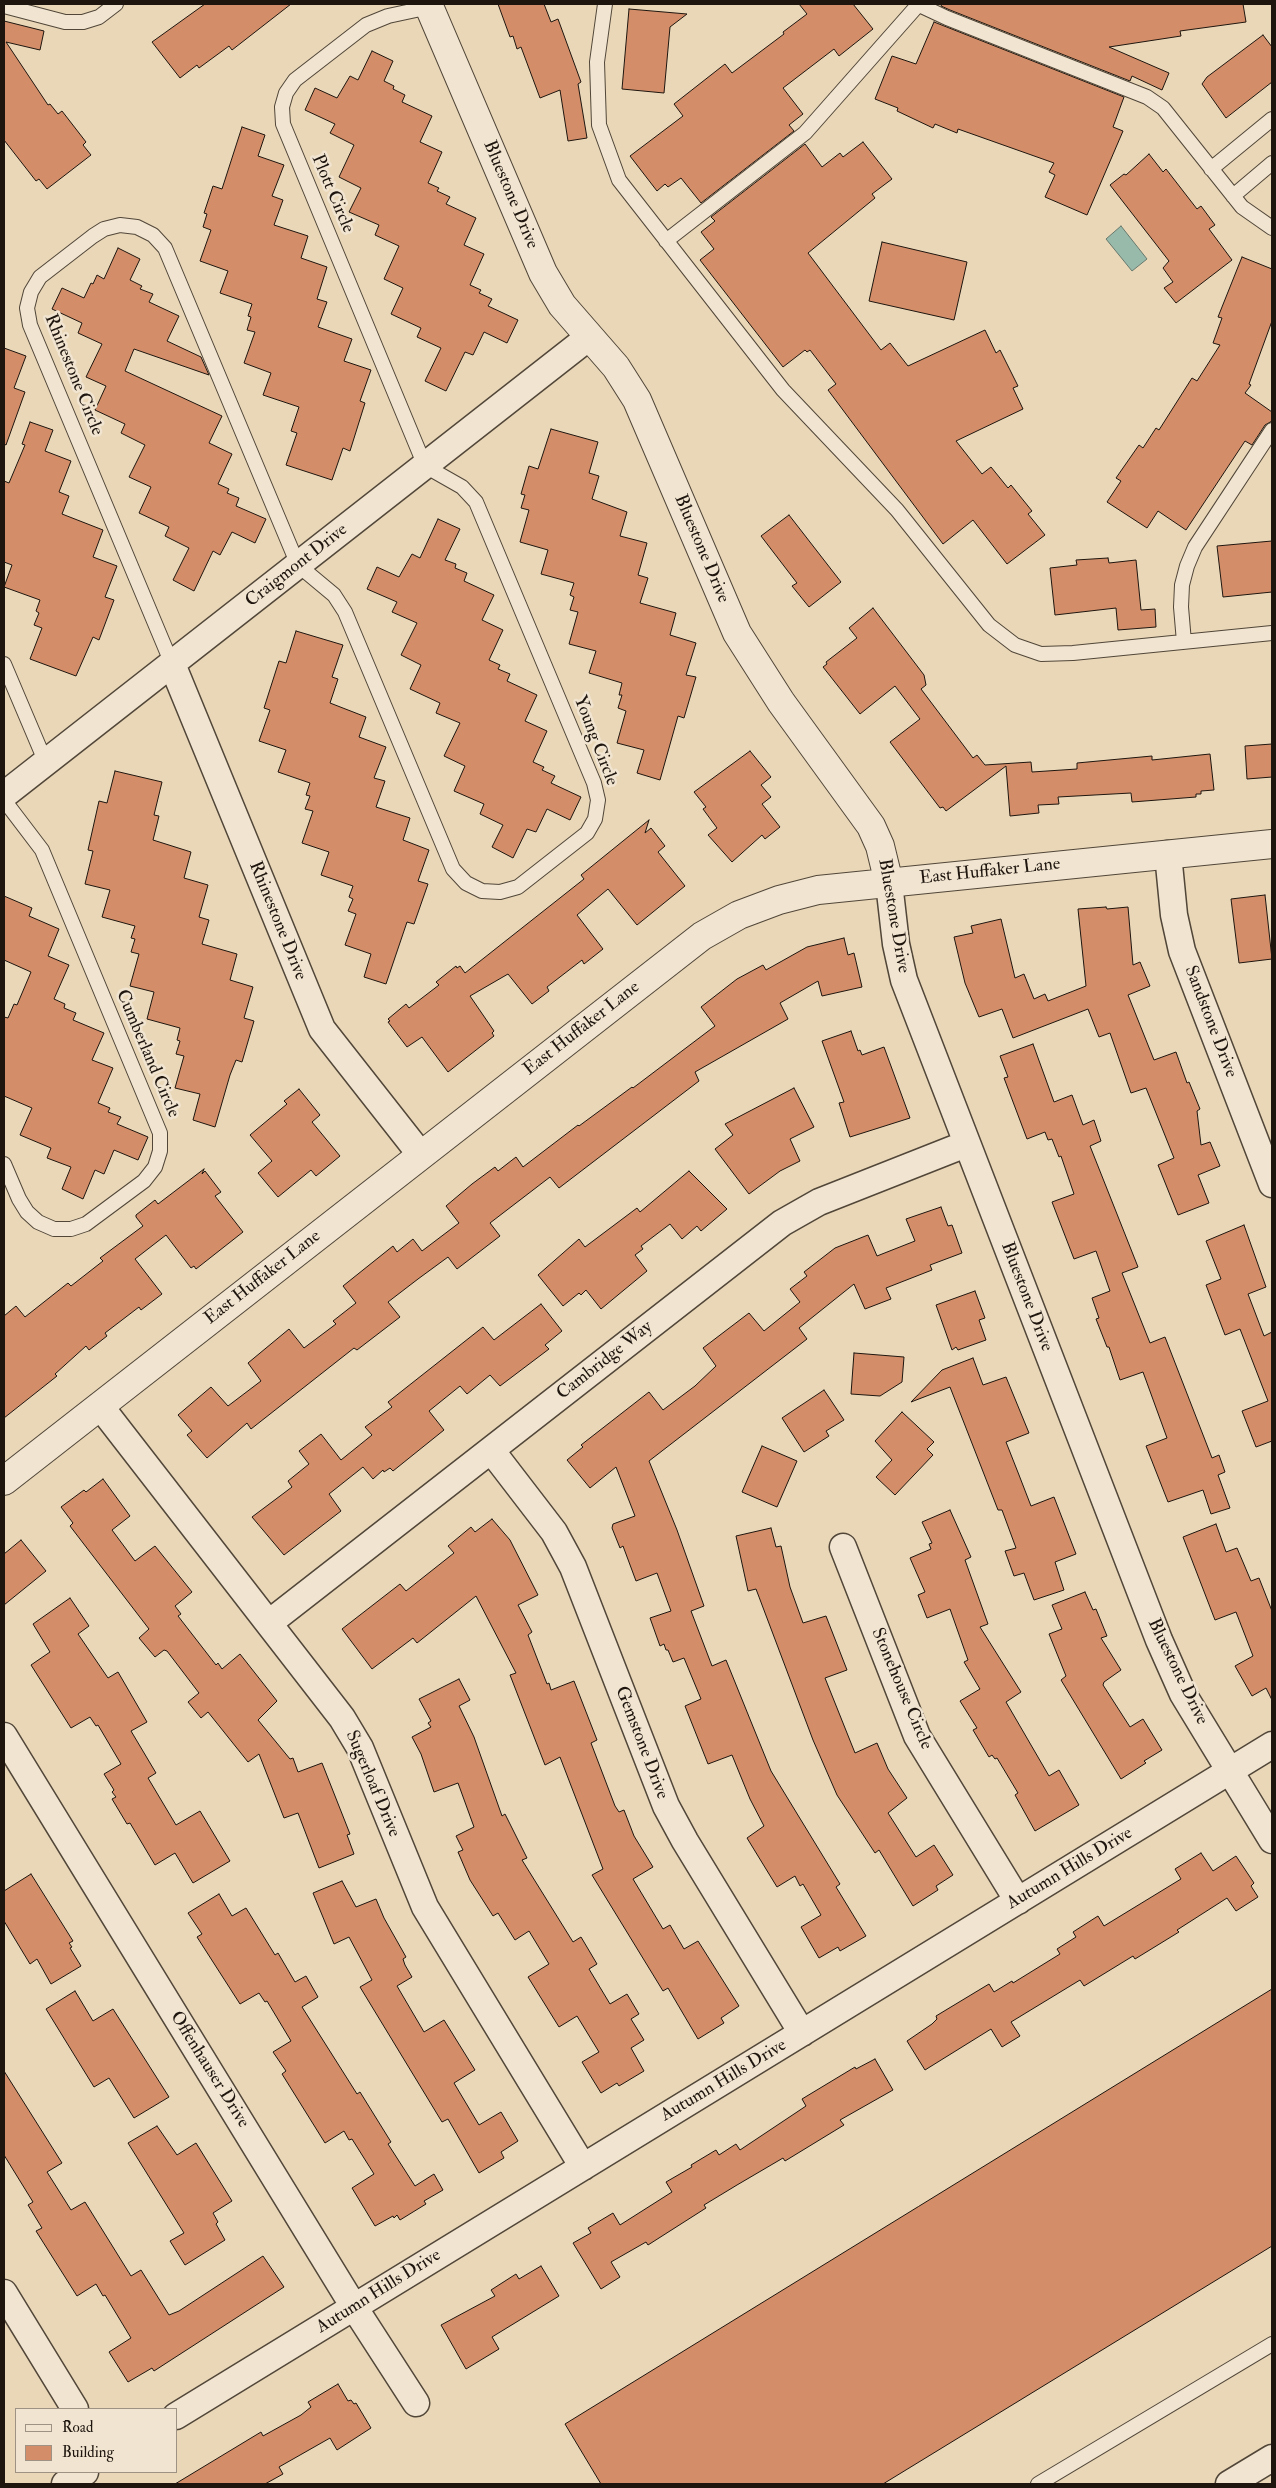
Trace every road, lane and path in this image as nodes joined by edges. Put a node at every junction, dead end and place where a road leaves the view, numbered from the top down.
1 (116, 4) edge
2 (605, 4) edge
3 (917, 4) edge
4 (429, 5) edge
5 (4, 6) edge
6 (1272, 119) edge
7 (1272, 163) edge
8 (1212, 169) junction
9 (1233, 196) junction
10 (1272, 228) edge
11 (666, 241) junction
12 (589, 337) junction
13 (1272, 430) edge
14 (425, 466) junction
15 (298, 565) junction
16 (1272, 633) edge
17 (1184, 642) junction
18 (4, 664) edge
19 (172, 664) junction
20 (46, 763) junction
21 (4, 795) edge
22 (4, 800) edge
23 (1272, 844) edge
24 (1168, 854) junction
25 (889, 883) junction
26 (966, 1144) junction
27 (421, 1155) junction
28 (4, 1164) edge
29 (1272, 1184) edge
30 (100, 1406) junction
31 (491, 1450) junction
32 (4, 1480) edge
33 (843, 1547) dead end
34 (269, 1623) junction
35 (4, 1736) edge
36 (1272, 1745) edge
37 (1229, 1772) junction
38 (1272, 1840) edge
39 (1018, 1901) junction
40 (802, 2033) junction
41 (583, 2167) junction
42 (4, 2293) edge
43 (354, 2307) junction
44 (1272, 2344) edge
45 (416, 2403) dead end
46 (74, 2408) edge
47 (178, 2415) edge
48 (1272, 2458) edge
49 (83, 2473) edge
50 (1062, 2478) edge
51 (65, 2484) edge
52 (1038, 2484) edge
53 (1228, 2484) edge

1 - 5 lane
2 - 11 lane
3 - 8 lane
3 - 11 lane
4 - 12 street, Bluestone Drive
4 - 14 lane, Plott Circle
6 - 8 lane
7 - 9 lane
8 - 9 lane
9 - 10 lane
11 - 17 lane
12 - 14 street, Craigmont Drive
12 - 25 street, Bluestone Drive
13 - 17 lane
14 - 15 street, Craigmont Drive
14 - 15 lane, Young Circle
15 - 19 street, Craigmont Drive
15 - 19 lane, Rhinestone Circle
16 - 17 lane
18 - 20 lane
19 - 20 street, Craigmont Drive
19 - 27 street, Rhinestone Drive
20 - 21 street, Craigmont Drive
22 - 28 lane, Cumberland Circle
23 - 24 street, East Huffaker Lane
24 - 25 street, East Huffaker Lane
24 - 29 street, Sandstone Drive
25 - 26 street, Bluestone Drive
25 - 27 street, East Huffaker Lane
26 - 31 street, Cambridge Way
26 - 37 street, Bluestone Drive
27 - 30 street, East Huffaker Lane
30 - 32 street, East Huffaker Lane
30 - 34 street, Sugerloaf Drive
31 - 34 street, Cambridge Way
31 - 40 street, Gemstone Drive
33 - 39 street, Stonehouse Circle
34 - 41 street, Sugerloaf Drive
35 - 43 street, Offenhauser Drive
36 - 37 street, Autumn Hills Drive
37 - 38 street, Bluestone Drive
37 - 39 street, Autumn Hills Drive
39 - 40 street, Autumn Hills Drive
40 - 41 street, Autumn Hills Drive
41 - 43 street, Autumn Hills Drive
42 - 46 street
43 - 45 street, Offenhauser Drive
43 - 47 street, Autumn Hills Drive
44 - 50 lane
48 - 53 street
49 - 51 street
50 - 52 lane

